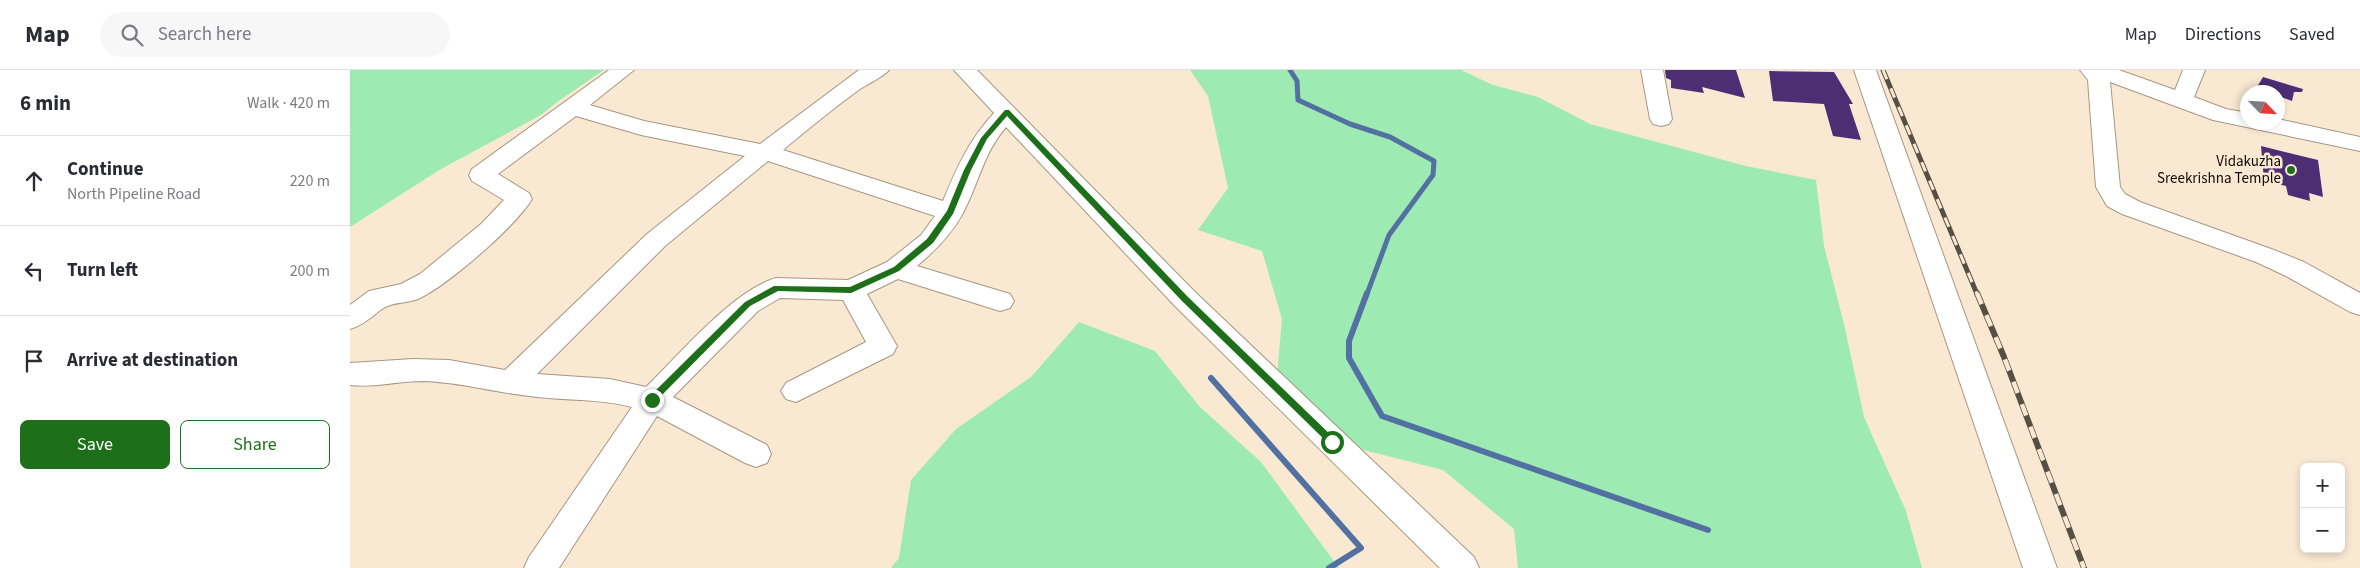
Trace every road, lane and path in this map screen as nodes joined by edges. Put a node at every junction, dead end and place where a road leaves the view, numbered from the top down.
1 (623, 70) edge
2 (878, 70) edge
3 (965, 70) edge
4 (1652, 70) edge
5 (1865, 70) edge
6 (2091, 70) edge
7 (2099, 70) edge
8 (2194, 70) edge
9 (2121, 74) edge
10 (2182, 100) junction
11 (572, 107) junction
12 (1007, 112) junction
13 (1661, 119) dead end
14 (2240, 119) edge
15 (2285, 128) edge
16 (2360, 144) edge
17 (765, 152) junction
18 (951, 212) junction
19 (896, 269) junction
20 (851, 290) junction
21 (1000, 301) dead end
22 (2360, 305) edge
23 (350, 319) edge
24 (350, 374) edge
25 (511, 382) junction
26 (796, 391) dead end
27 (652, 400) junction
28 (756, 454) dead end
29 (541, 568) edge
30 (1462, 568) edge
31 (2040, 568) edge

1 - 11 street
2 - 17 street
3 - 12 street
4 - 13 street
5 - 31 street
6 - 22 street
7 - 9 street
8 - 10 street
9 - 10 street
10 - 14 street
11 - 17 street
11 - 23 street
12 - 18 street
12 - 30 street
15 - 16 street
17 - 18 street
17 - 25 street
18 - 19 street
19 - 20 street
19 - 21 street
20 - 26 street
20 - 27 street
24 - 25 street
25 - 27 street
27 - 28 street
27 - 29 street

